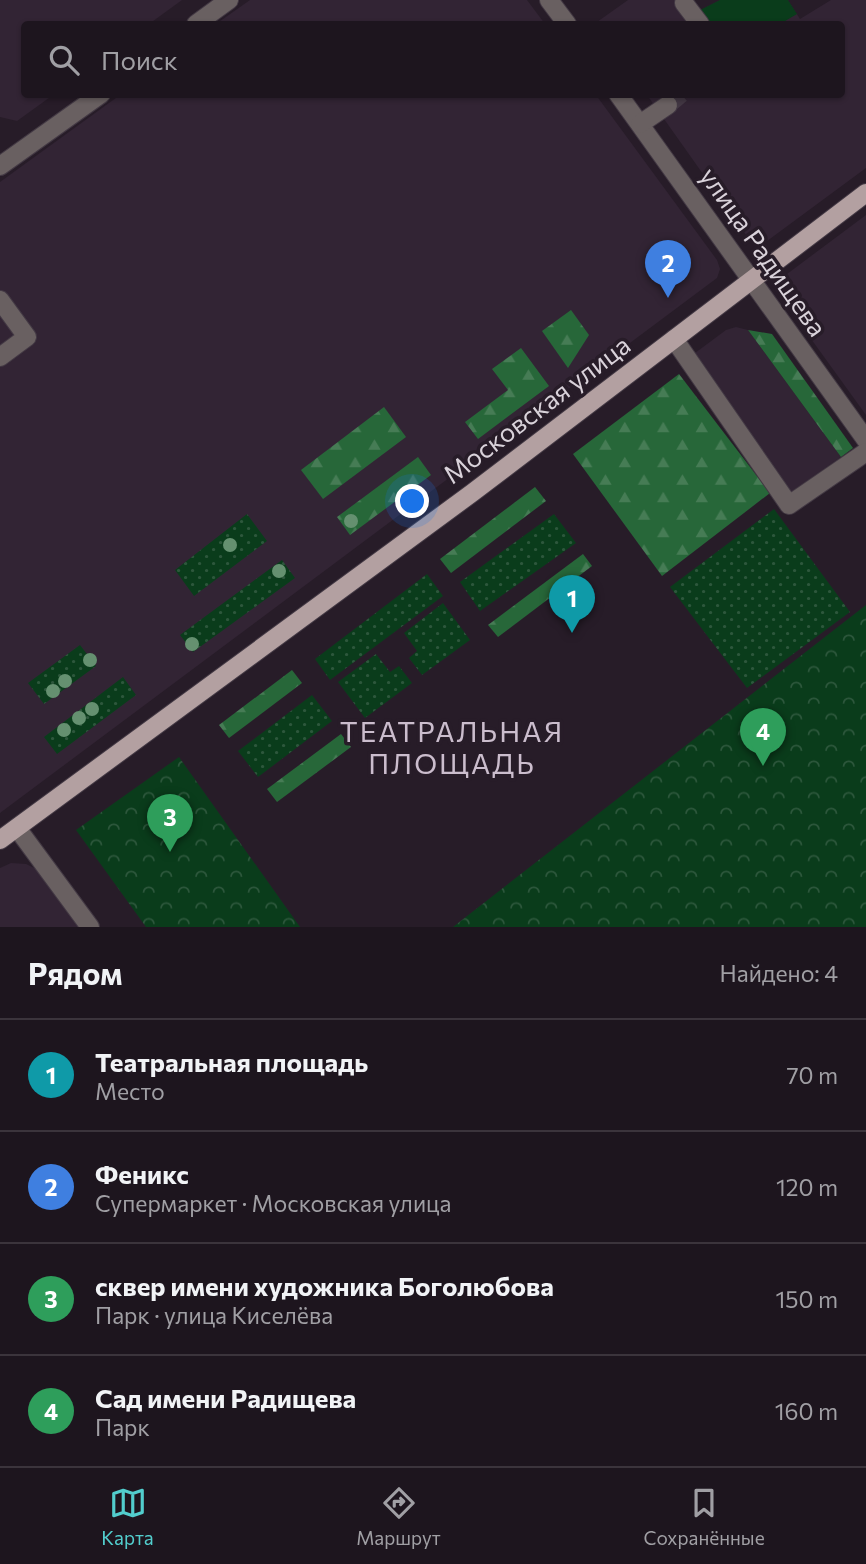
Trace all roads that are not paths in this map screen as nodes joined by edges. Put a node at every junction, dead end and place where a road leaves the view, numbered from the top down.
1 (229, 0) edge
2 (549, 0) edge
3 (684, 4) dead end
4 (200, 21) edge
5 (565, 21) edge
6 (698, 21) edge
7 (95, 98) edge
8 (621, 98) edge
9 (668, 104) tunnel mouth
10 (640, 124) junction
11 (3, 157) edge
12 (866, 192) edge
13 (749, 281) junction
14 (0, 300) edge
15 (674, 339) junction
16 (0, 356) edge
17 (866, 440) edge
18 (866, 452) edge
19 (17, 828) junction
20 (0, 841) edge
21 (90, 927) edge

1 - 4 street
2 - 5 street
3 - 6 street
7 - 11 street
8 - 10 street, улица Радищева
9 - 10 street
10 - 13 street, улица Радищева
12 - 13 main road, Московская улица
13 - 15 main road, Московская улица
13 - 17 street, улица Радищева
14 - 16 street
15 - 18 street
15 - 19 main road, Московская улица
19 - 20 main road, Московская улица
19 - 21 street

